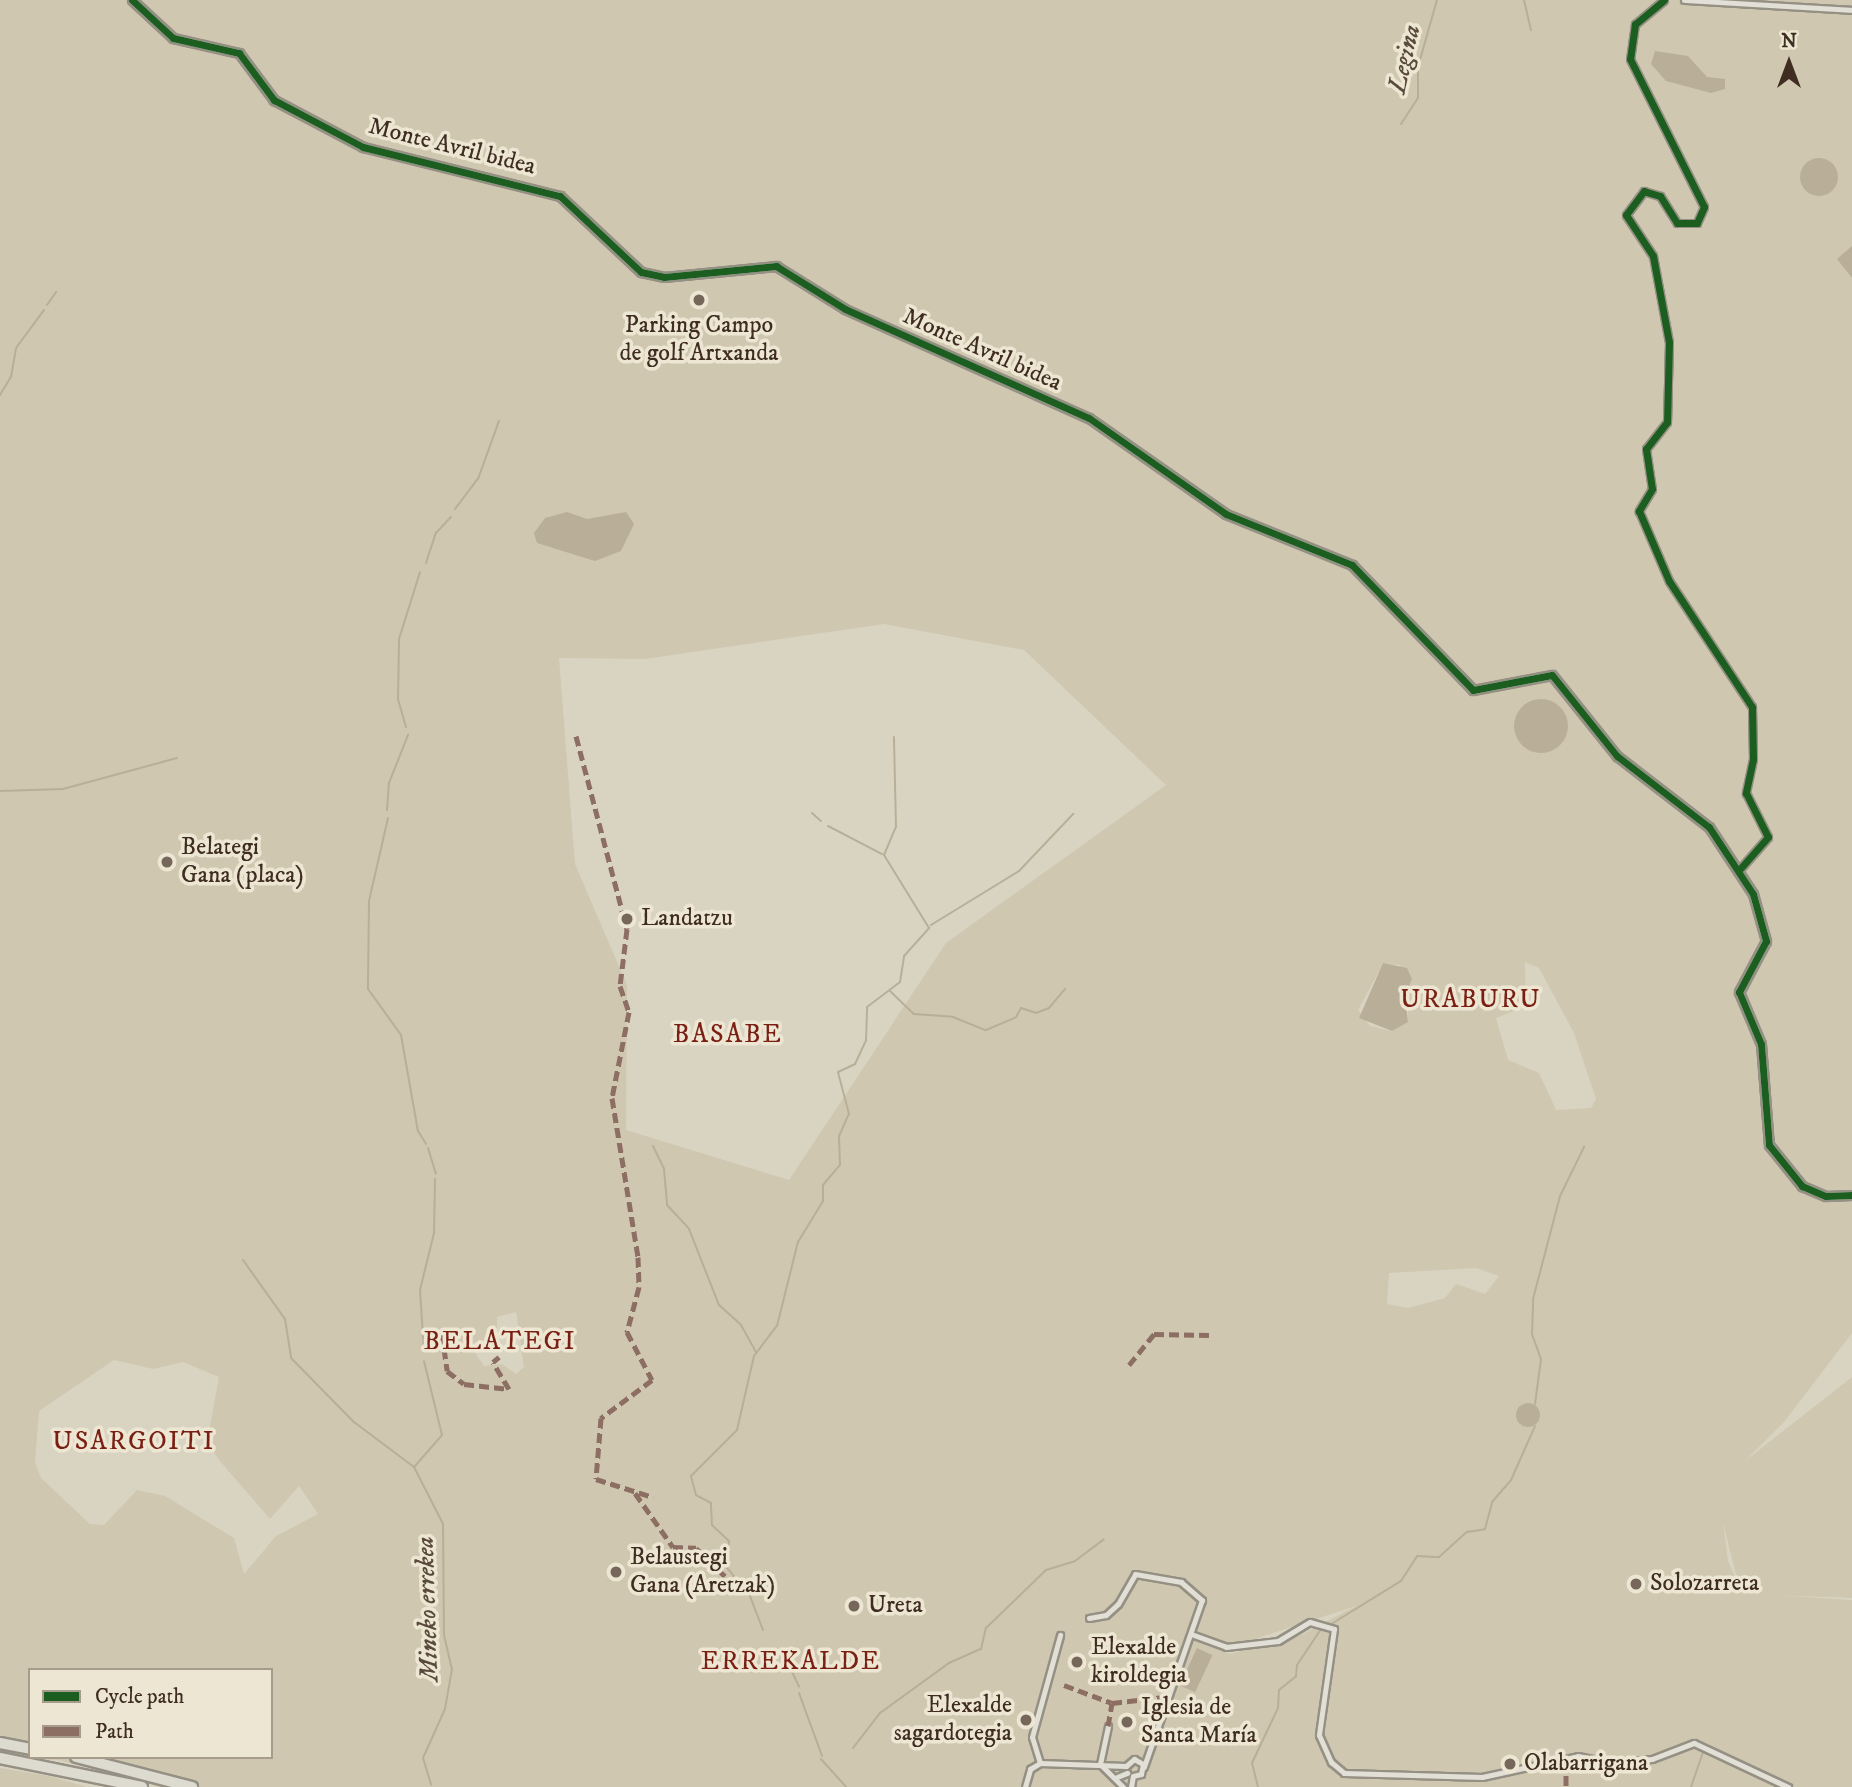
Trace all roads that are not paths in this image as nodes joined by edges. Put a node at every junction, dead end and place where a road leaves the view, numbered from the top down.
1 (132, 0) edge
2 (1664, 0) edge
3 (1684, 0) edge
4 (1852, 10) edge
5 (1739, 870) junction
6 (1852, 1195) edge
7 (1089, 1618) dead end
8 (1191, 1634) junction
9 (1060, 1635) dead end
10 (1108, 1726) dead end
11 (0, 1744) edge
12 (28, 1748) edge
13 (0, 1758) edge
14 (84, 1759) edge
15 (1040, 1763) junction
16 (1100, 1764) junction
17 (1144, 1767) junction
18 (1129, 1772) junction
19 (1117, 1777) junction
20 (191, 1786) edge
21 (142, 1787) edge
22 (1025, 1787) edge
23 (1123, 1787) edge
24 (1131, 1787) edge
25 (1788, 1787) edge

1 - 5 street, Monte Avril bidea
2 - 5 street
3 - 4 street
5 - 6 street, Monte Avril bidea
7 - 8 street
8 - 17 street
8 - 25 street
9 - 15 street
10 - 16 street
11 - 12 highway
13 - 21 highway
14 - 20 highway
15 - 16 street
15 - 22 street
16 - 18 street
16 - 19 street
17 - 18 street
17 - 18 street
18 - 19 street
18 - 24 street
19 - 23 street

